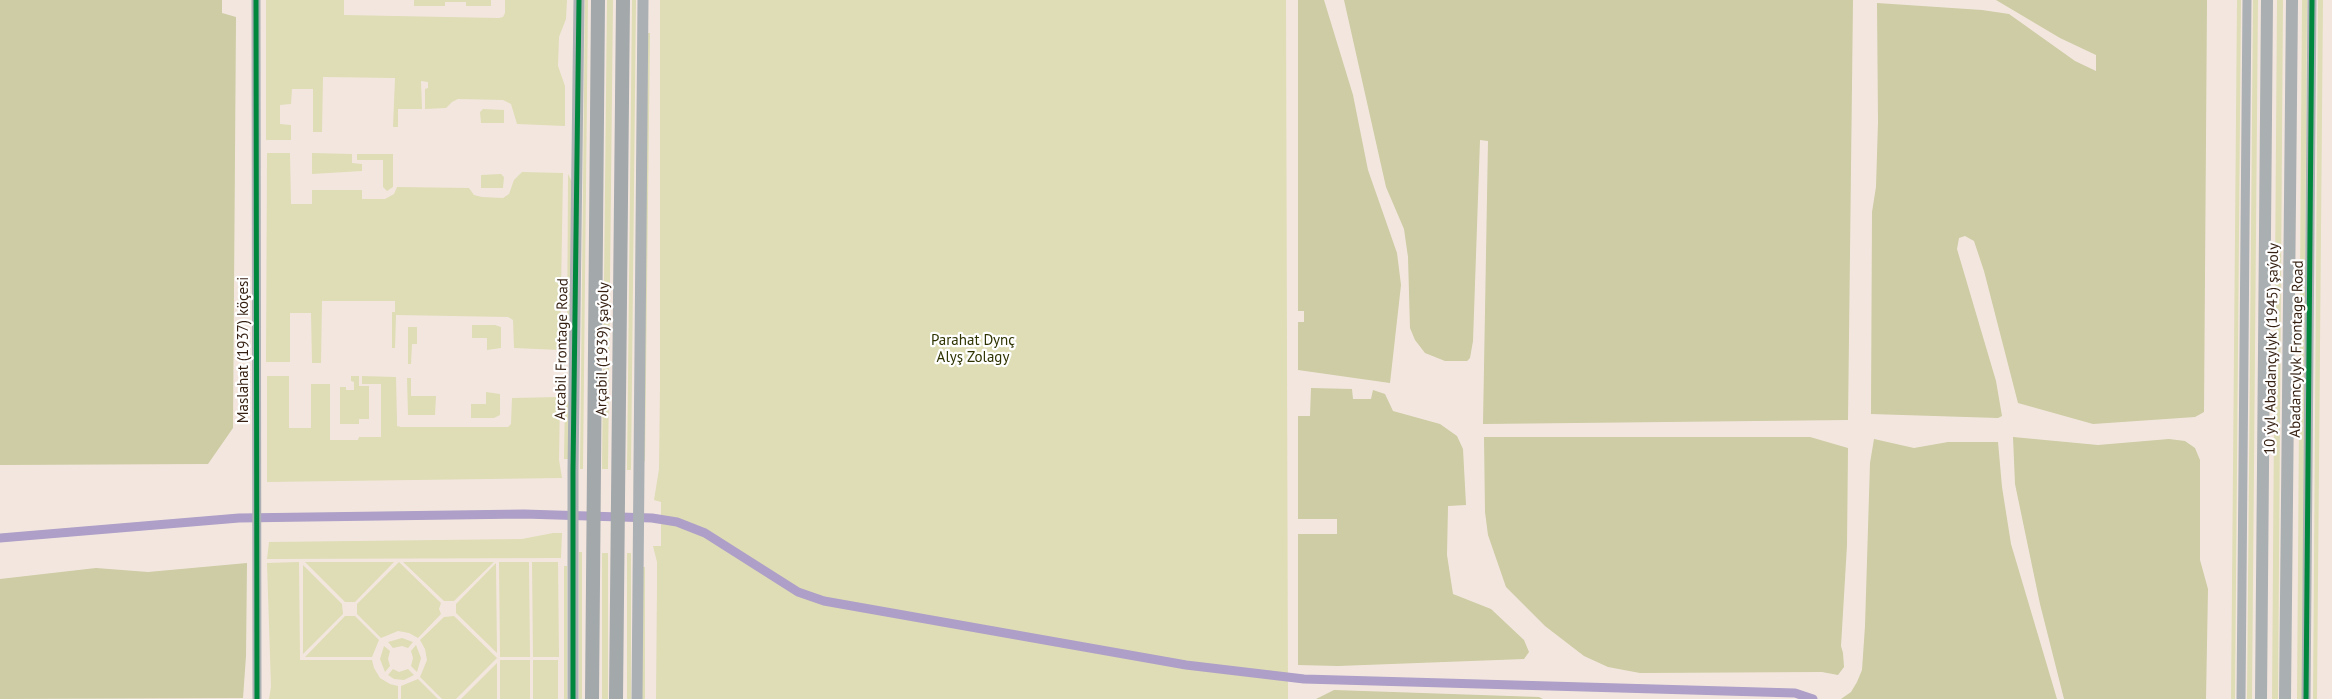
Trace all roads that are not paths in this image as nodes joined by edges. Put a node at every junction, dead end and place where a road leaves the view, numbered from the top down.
1 (256, 0) edge
2 (579, 0) edge
3 (598, 0) edge
4 (623, 0) edge
5 (643, 0) edge
6 (2247, 0) edge
7 (2267, 0) edge
8 (2292, 0) edge
9 (2312, 0) edge
10 (257, 699) edge
11 (573, 699) edge
12 (592, 699) edge
13 (616, 699) edge
14 (636, 699) edge
15 (2241, 699) edge
16 (2261, 699) edge
17 (2285, 699) edge
18 (2306, 699) edge

1 - 10 street, Maslahat (1937) köçesi
2 - 11 street, Arcabil Frontage Road
3 - 12 main road, Arçabil (1939) şaýoly
4 - 13 main road, Arçabil (1939) şaýoly
5 - 14 street
6 - 15 street
7 - 16 main road, 10 ýyl Abadançylyk (1945) şaýoly
8 - 17 main road, 10 ýyl Abadançylyk (1945) şaýoly
9 - 18 street, Abadancylyk Frontage Road

